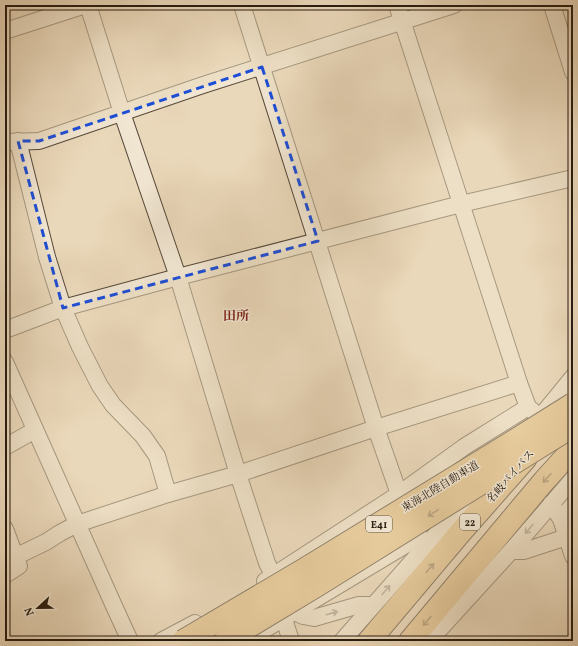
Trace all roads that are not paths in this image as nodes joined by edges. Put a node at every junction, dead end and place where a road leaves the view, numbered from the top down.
1 (87, 5) edge
2 (242, 5) edge
3 (397, 5) edge
4 (454, 5) edge
5 (552, 5) edge
6 (402, 22) junction
7 (5, 31) edge
8 (262, 67) junction
9 (573, 72) edge
10 (122, 113) junction
11 (12, 142) edge
12 (573, 178) edge
13 (461, 204) junction
14 (318, 241) junction
15 (178, 277) junction
16 (63, 308) junction
17 (5, 330) edge
18 (5, 362) edge
19 (573, 377) edge
20 (519, 383) junction
21 (573, 398) edge
22 (573, 404) edge
23 (528, 407) junction
24 (540, 418) junction
25 (573, 426) edge
26 (376, 428) junction
27 (35, 430) junction
28 (5, 446) edge
29 (573, 449) edge
30 (493, 454) junction
31 (238, 474) junction
32 (573, 478) edge
33 (168, 494) junction
34 (399, 494) junction
35 (551, 504) junction
36 (573, 505) edge
37 (561, 519) junction
38 (77, 524) junction
39 (5, 530) edge
40 (570, 535) edge
41 (424, 540) junction
42 (511, 551) junction
43 (573, 556) edge
44 (15, 557) junction
45 (273, 575) junction
46 (5, 576) edge
47 (373, 605) junction
48 (289, 615) junction
49 (130, 641) edge
50 (161, 641) edge
51 (183, 641) edge
52 (225, 641) edge
53 (246, 641) edge
54 (291, 641) edge
55 (342, 641) edge
56 (369, 641) edge
57 (410, 641) edge
58 (429, 641) edge

1 - 7 street
1 - 10 street
2 - 8 street
3 - 6 street
4 - 6 street
5 - 9 street
6 - 8 street
6 - 13 street
8 - 10 street
8 - 14 street
10 - 11 street
10 - 15 street
11 - 16 street
12 - 13 street
13 - 14 street
13 - 20 street
14 - 15 street
14 - 26 street
15 - 16 street
15 - 31 street
16 - 17 street
16 - 33 street
18 - 27 street
19 - 24 street
20 - 23 street
20 - 26 street
21 - 30 highway, bridge
22 - 30 highway, 東海北陸自動車道 / E41, bridge
56 -> 22 highway, 名岐バイパス / 22
23 - 24 street
23 - 34 street
24 - 41 street
25 -> 52 highway, 東海北陸自動車道 / E41, bridge
26 - 31 street
26 - 34 street
27 - 28 street
27 - 38 street
29 -> 57 highway
30 - 51 highway, 東海北陸自動車道 / E41, bridge
31 - 33 street
31 - 45 street
32 - 35 street
33 - 38 street
34 - 41 street
34 - 45 street
35 - 37 street
35 -> 42 street
36 - 37 street
37 - 40 street
38 - 44 street
38 - 49 street
39 - 44 street
40 - 42 street
40 - 43 street
47 -> 41 street
41 - 48 street
42 - 58 street
44 - 46 street
45 - 48 street
45 - 50 street
48 -> 47 street
47 - 55 street
48 - 53 street
48 - 54 street

